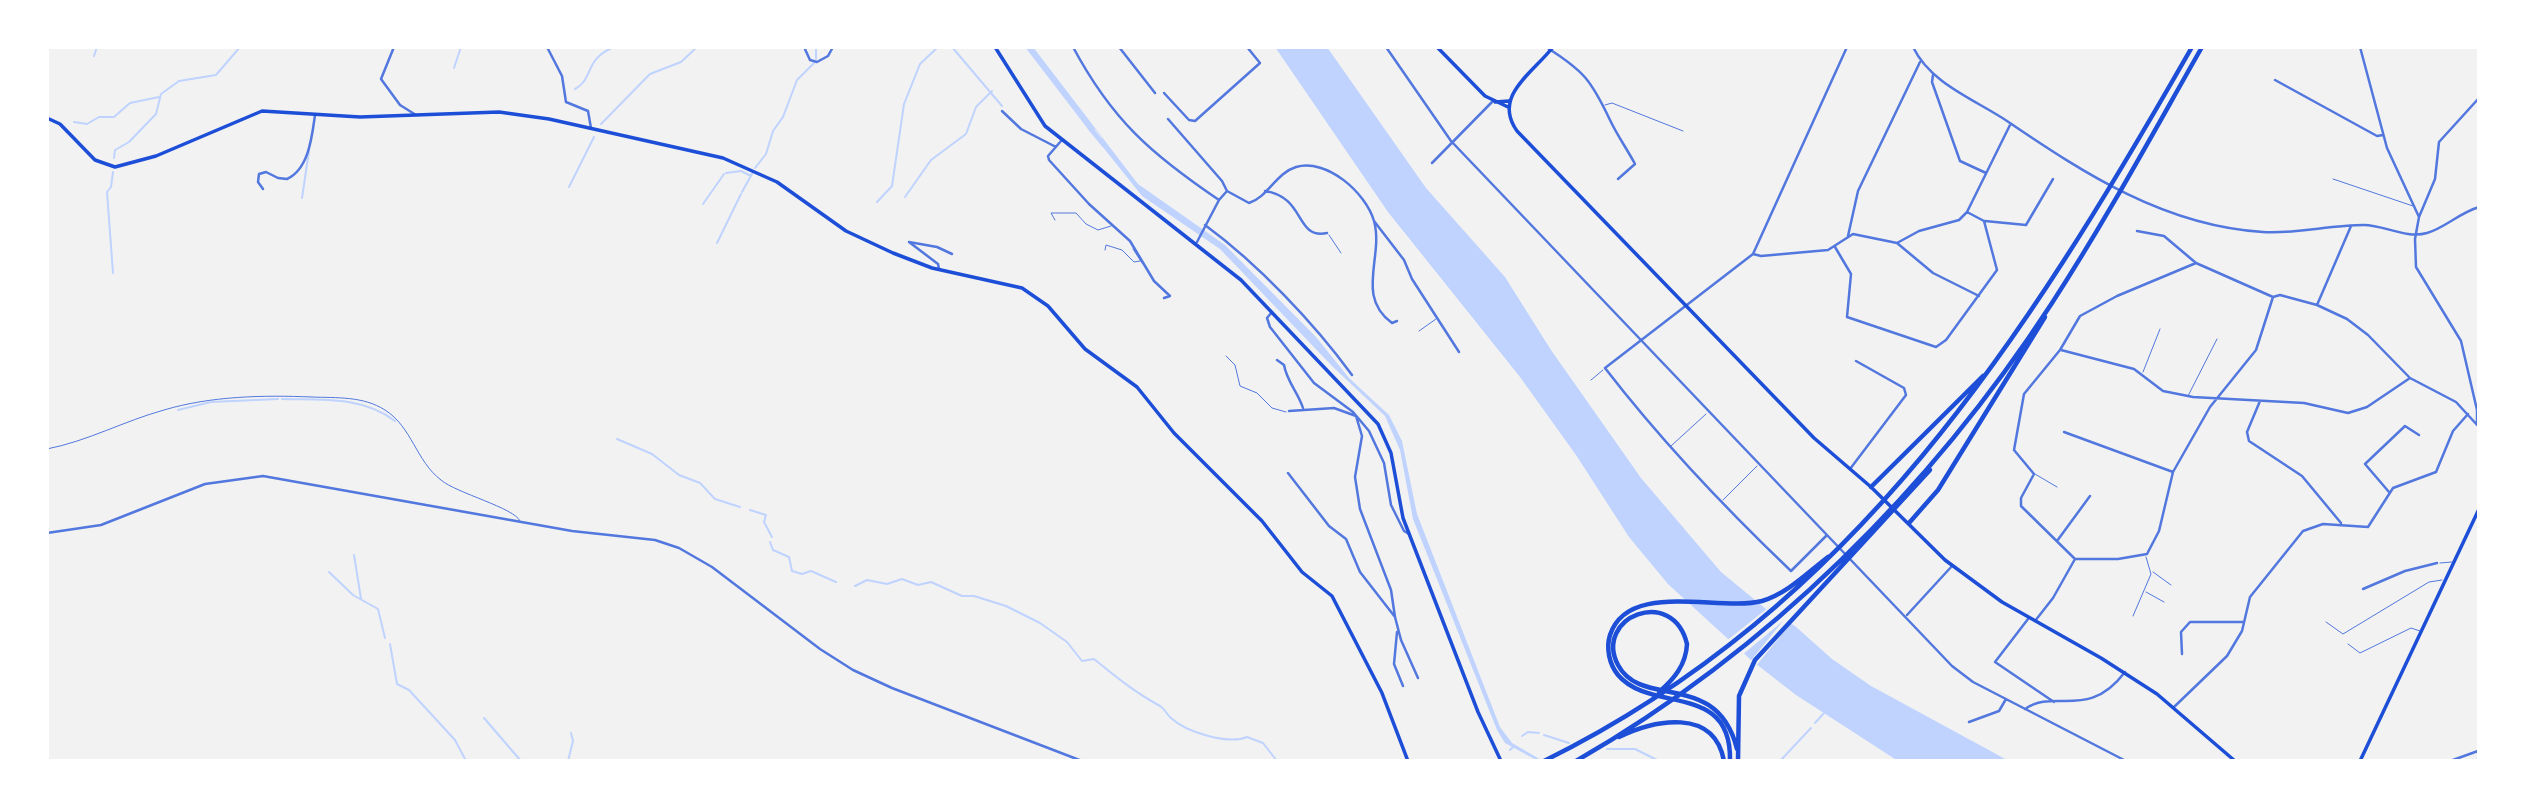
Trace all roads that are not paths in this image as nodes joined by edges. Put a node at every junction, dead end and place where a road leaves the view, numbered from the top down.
1 (394, 47) edge
2 (547, 47) edge
3 (804, 47) edge
4 (833, 47) edge
5 (995, 47) edge
6 (1073, 47) edge
7 (1119, 47) edge
8 (1247, 47) edge
9 (1386, 47) edge
10 (1437, 47) edge
11 (1847, 47) edge
12 (1913, 47) edge
13 (2192, 47) edge
14 (2202, 47) edge
15 (2360, 47) edge
16 (1550, 48) edge
17 (1920, 62) junction
18 (1933, 75) junction
19 (2275, 80) dead end
20 (1155, 93) dead end
21 (1164, 93) dead end
22 (2479, 98) edge
23 (1508, 101) junction
24 (1494, 102) junction
25 (1605, 105) junction
26 (1508, 107) junction
27 (1002, 111) dead end
28 (314, 115) junction
29 (416, 115) junction
30 (47, 118) edge
31 (1168, 118) dead end
32 (2010, 124) junction
33 (591, 129) junction
34 (1683, 131) dead end
35 (2383, 135) junction
36 (1061, 141) junction
37 (1451, 141) junction
38 (1056, 147) junction
39 (1432, 163) dead end
40 (1986, 173) junction
41 (1618, 179) dead end
42 (2053, 179) dead end
43 (2333, 179) dead end
44 (263, 188) dead end
45 (1227, 191) junction
46 (1265, 191) junction
47 (1219, 200) junction
48 (2414, 206) junction
49 (2479, 207) edge
50 (1967, 212) junction
51 (2419, 217) junction
52 (1055, 220) dead end
53 (1374, 221) junction
54 (1984, 221) junction
55 (1111, 226) junction
56 (2351, 226) junction
57 (1205, 227) junction
58 (2137, 231) dead end
59 (1327, 233) joint
60 (2416, 234) junction
61 (1848, 236) junction
62 (1127, 238) junction
63 (1198, 240) junction
64 (1897, 243) junction
65 (1835, 247) junction
66 (1105, 250) dead end
67 (1341, 253) dead end
68 (952, 254) dead end
69 (1753, 254) junction
70 (1140, 261) junction
71 (2196, 263) junction
72 (939, 269) junction
73 (1150, 272) junction
74 (1979, 296) junction
75 (2273, 297) junction
76 (1164, 298) dead end
77 (2052, 302) junction
78 (2317, 305) junction
79 (1686, 308) junction
80 (1272, 312) junction
81 (1438, 317) junction
82 (1397, 321) dead end
83 (2160, 329) dead end
84 (1419, 331) dead end
85 (2217, 339) dead end
86 (1640, 342) junction
87 (2060, 350) junction
88 (1460, 352) dead end
89 (1226, 356) dead end
90 (1277, 360) dead end
91 (1856, 361) dead end
92 (1605, 368) junction
93 (1989, 371) junction
94 (2141, 374) junction
95 (1352, 375) dead end
96 (2410, 378) junction
97 (1591, 380) dead end
98 (2188, 396) junction
99 (2216, 398) junction
100 (2260, 400) junction
101 (1303, 408) junction
102 (1289, 411) joint
103 (1708, 412) junction
104 (2468, 414) junction
105 (1356, 416) junction
106 (2478, 426) edge
107 (2064, 432) dead end
108 (2419, 435) dead end
109 (1670, 448) junction
110 (47, 449) edge
111 (1759, 465) junction
112 (1850, 469) junction
113 (2173, 472) junction
114 (1288, 473) dead end
115 (2034, 474) junction
116 (1871, 487) junction
117 (2056, 487) dead end
118 (2389, 492) junction
119 (1906, 495) junction
120 (2090, 496) dead end
121 (1720, 503) junction
122 (2479, 509) edge
123 (520, 522) junction
124 (1909, 523) junction
125 (2341, 523) junction
126 (47, 533) edge
127 (1409, 534) junction
128 (1826, 536) junction
129 (2056, 542) junction
130 (1845, 543) junction
131 (2144, 555) junction
132 (2075, 559) junction
133 (2454, 562) junction
134 (2437, 563) joint
135 (1952, 566) junction
136 (2151, 571) junction
137 (2446, 579) junction
138 (2171, 585) dead end
139 (2362, 589) dead end
140 (2144, 591) junction
141 (2164, 602) dead end
142 (1907, 615) junction
143 (2133, 616) dead end
144 (1395, 617) junction
145 (2029, 617) junction
146 (2035, 621) junction
147 (2244, 622) junction
148 (2326, 622) dead end
149 (1397, 631) junction
150 (2420, 632) junction
151 (2348, 644) dead end
152 (2182, 654) dead end
153 (2125, 672) junction
154 (1418, 678) dead end
155 (1403, 686) dead end
156 (1669, 687) junction
157 (2006, 699) junction
158 (2054, 702) junction
159 (2174, 707) junction
160 (2025, 709) junction
161 (1969, 722) dead end
162 (2479, 745) edge
163 (1600, 747) junction
164 (2478, 751) edge
165 (1738, 759) edge
166 (1082, 761) edge
167 (1408, 761) edge
168 (1501, 761) edge
169 (1544, 761) edge
170 (1576, 761) edge
171 (1724, 761) edge
172 (1730, 761) edge
173 (2126, 761) edge
174 (2235, 761) edge
175 (2360, 761) edge
176 (2450, 761) edge
177 (2478, 761) edge

1 - 29 street
2 - 33 street
3 - 4 street
5 - 36 main road
6 - 47 street
7 - 20 street
8 - 21 street
9 - 37 street
10 - 24 main road
11 - 69 street
12 - 17 street
13 - 93 highway
14 - 77 highway
15 - 35 street
16 - 23 main road
16 - 25 street
17 - 18 street
17 - 61 street
18 - 32 street
18 - 40 street
19 - 35 street
22 - 51 street
23 - 24 main road
23 - 26 main road
24 - 26 main road
24 - 37 street
25 - 34 lane
25 - 41 street
26 - 79 main road
27 - 38 street
28 - 29 main road
28 - 30 main road
28 - 44 street
29 - 33 main road
31 - 45 street
32 - 40 street
32 - 56 street
33 - 72 main road
35 - 48 street
36 - 38 street
36 - 63 main road
37 - 39 street
37 - 86 street
38 - 55 street
40 - 50 street
42 - 54 street
43 - 48 lane
45 - 46 street
45 - 47 street
46 - 53 street
46 - 59 street
47 - 57 street
48 - 51 street
49 - 60 street
50 - 54 street
50 - 64 street
51 - 60 street
52 - 55 lane
53 - 81 street
53 - 82 street
54 - 74 street
55 - 62 street
56 - 60 street
56 - 78 street
57 - 63 street
57 - 95 street
58 - 71 street
59 - 67 lane
60 - 106 street
61 - 64 street
61 - 65 street
62 - 70 lane
62 - 73 street
63 - 80 main road
64 - 74 street
65 - 69 street
65 - 74 street
66 - 70 lane
68 - 72 street
69 - 79 street
70 - 73 lane
71 - 75 street
71 - 87 street
72 - 167 main road
73 - 76 street
75 - 78 street
75 - 99 street
77 - 119 highway
77 - 124 highway
78 - 96 street
79 - 86 street
79 - 112 main road
80 - 105 street
80 - 127 main road
81 - 84 lane
81 - 88 street
83 - 94 lane
85 - 98 lane
86 - 92 street
86 - 103 street
87 - 94 street
87 - 115 street
89 - 102 lane
90 - 101 street
91 - 112 street
92 - 97 lane
92 - 109 street
93 - 116 highway
93 - 130 highway
94 - 98 street
96 - 100 street
96 - 104 street
98 - 99 street
99 - 100 street
99 - 113 street
100 - 125 street
101 - 102 street
101 - 105 street
103 - 109 lane
103 - 111 street
104 - 106 street
104 - 118 street
105 - 127 street
105 - 144 street
107 - 113 street
108 - 118 street
109 - 121 street
110 - 123 lane
111 - 121 lane
111 - 128 street
112 - 116 main road
113 - 131 street
114 - 144 street
115 - 117 lane
115 - 129 street
116 - 124 main road
118 - 125 street
119 - 163 highway
119 - 165 highway
120 - 129 street
121 - 128 street
122 - 133 main road
123 - 126 street
123 - 166 street
124 - 135 main road
125 - 147 street
127 - 168 main road
128 - 142 street
129 - 132 street
130 - 156 highway
130 - 172 highway
131 - 132 street
131 - 136 lane
132 - 146 street
133 - 134 lane
133 - 137 main road
134 - 139 street
135 - 142 street
135 - 145 main road
136 - 138 lane
136 - 140 lane
137 - 148 lane
137 - 150 main road
140 - 141 lane
140 - 143 lane
142 - 157 street
144 - 149 street
145 - 146 main road
145 - 158 street
146 - 153 main road
147 - 152 street
147 - 159 street
149 - 154 street
149 - 155 street
150 - 151 lane
150 - 175 main road
153 - 158 street
153 - 159 main road
156 - 165 highway
156 - 169 highway
157 - 160 street
157 - 161 street
158 - 160 street
159 - 174 main road
160 - 173 street
162 - 164 street
163 - 170 highway
163 - 171 highway
164 - 176 street
164 - 177 street

